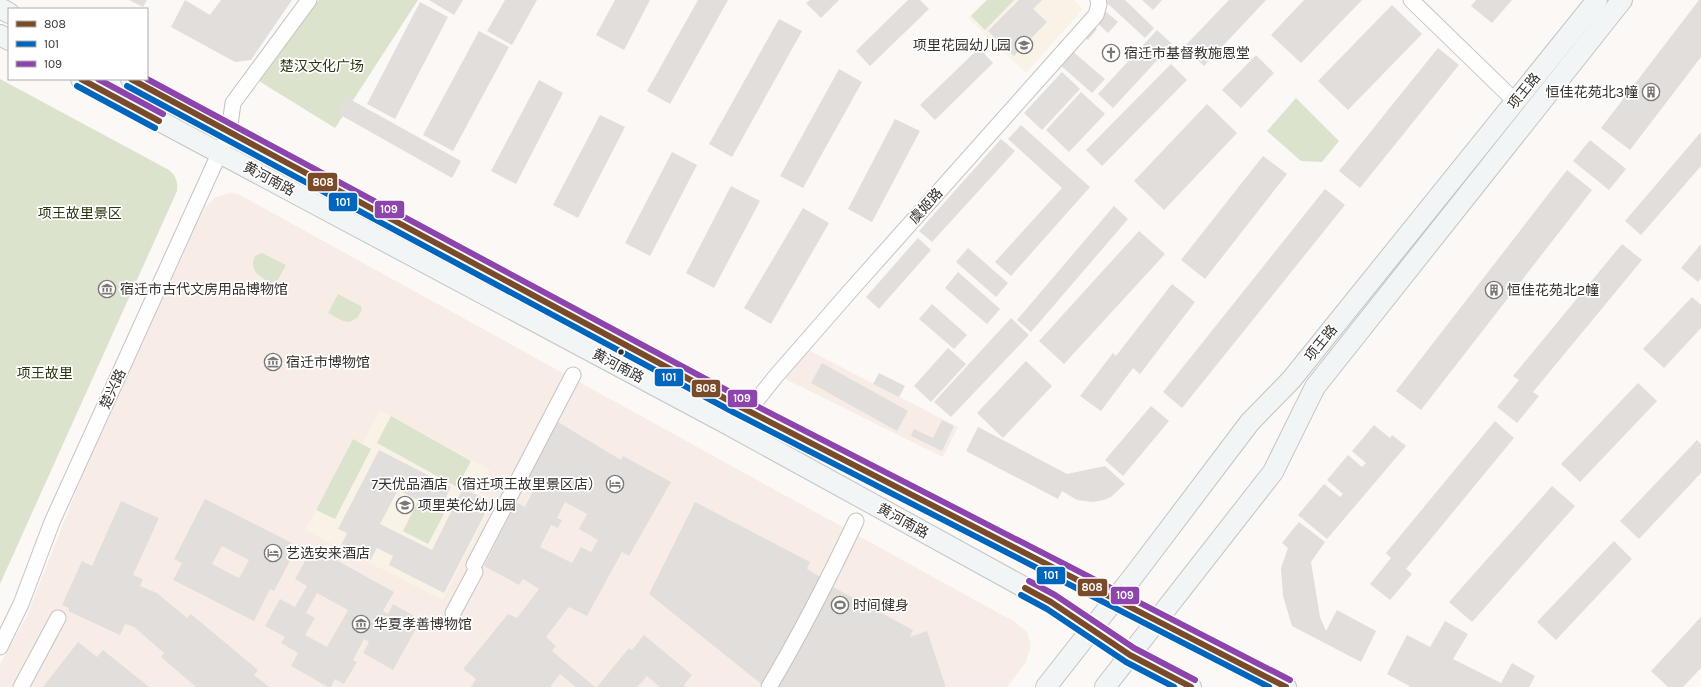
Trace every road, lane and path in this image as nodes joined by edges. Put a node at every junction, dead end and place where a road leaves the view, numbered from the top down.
1 (309, 0) edge
2 (1098, 0) edge
3 (1411, 0) edge
4 (1597, 0) edge
5 (1622, 0) edge
6 (83, 80) edge
7 (133, 80) edge
8 (1515, 101) junction
9 (230, 132) junction
10 (220, 153) junction
11 (573, 375) dead end
12 (748, 411) junction
13 (856, 521) dead end
14 (1115, 599) junction
15 (453, 613) dead end
16 (58, 618) dead end
17 (1158, 620) junction
18 (1092, 628) junction
19 (0, 646) edge
20 (1130, 655) junction
21 (21, 687) edge
22 (769, 687) edge
23 (1046, 687) edge
24 (1104, 687) edge
25 (1191, 687) edge
26 (1286, 687) edge

1 - 9 street, 楚兴路
2 - 12 street, 虞姬路
3 - 8 street
4 - 8 main road, 项王路
5 - 17 main road, 项王路
6 - 10 main road, 黄河南路
7 - 9 main road, 黄河南路
8 - 14 main road, 项王路
9 - 10 street, 楚兴路
9 - 12 main road, 黄河南路
10 - 18 main road, 黄河南路
10 - 19 street, 楚兴路
11 - 15 street
12 - 14 main road, 黄河南路
13 - 22 street
14 - 17 main road, 黄河南路
14 - 18 main road, 项王路
16 - 21 street
17 - 20 main road, 项王路
17 - 26 main road, 黄河南路
18 - 20 main road, 黄河南路
18 - 23 main road, 项王路
20 - 24 main road, 项王路
20 - 25 main road, 黄河南路

